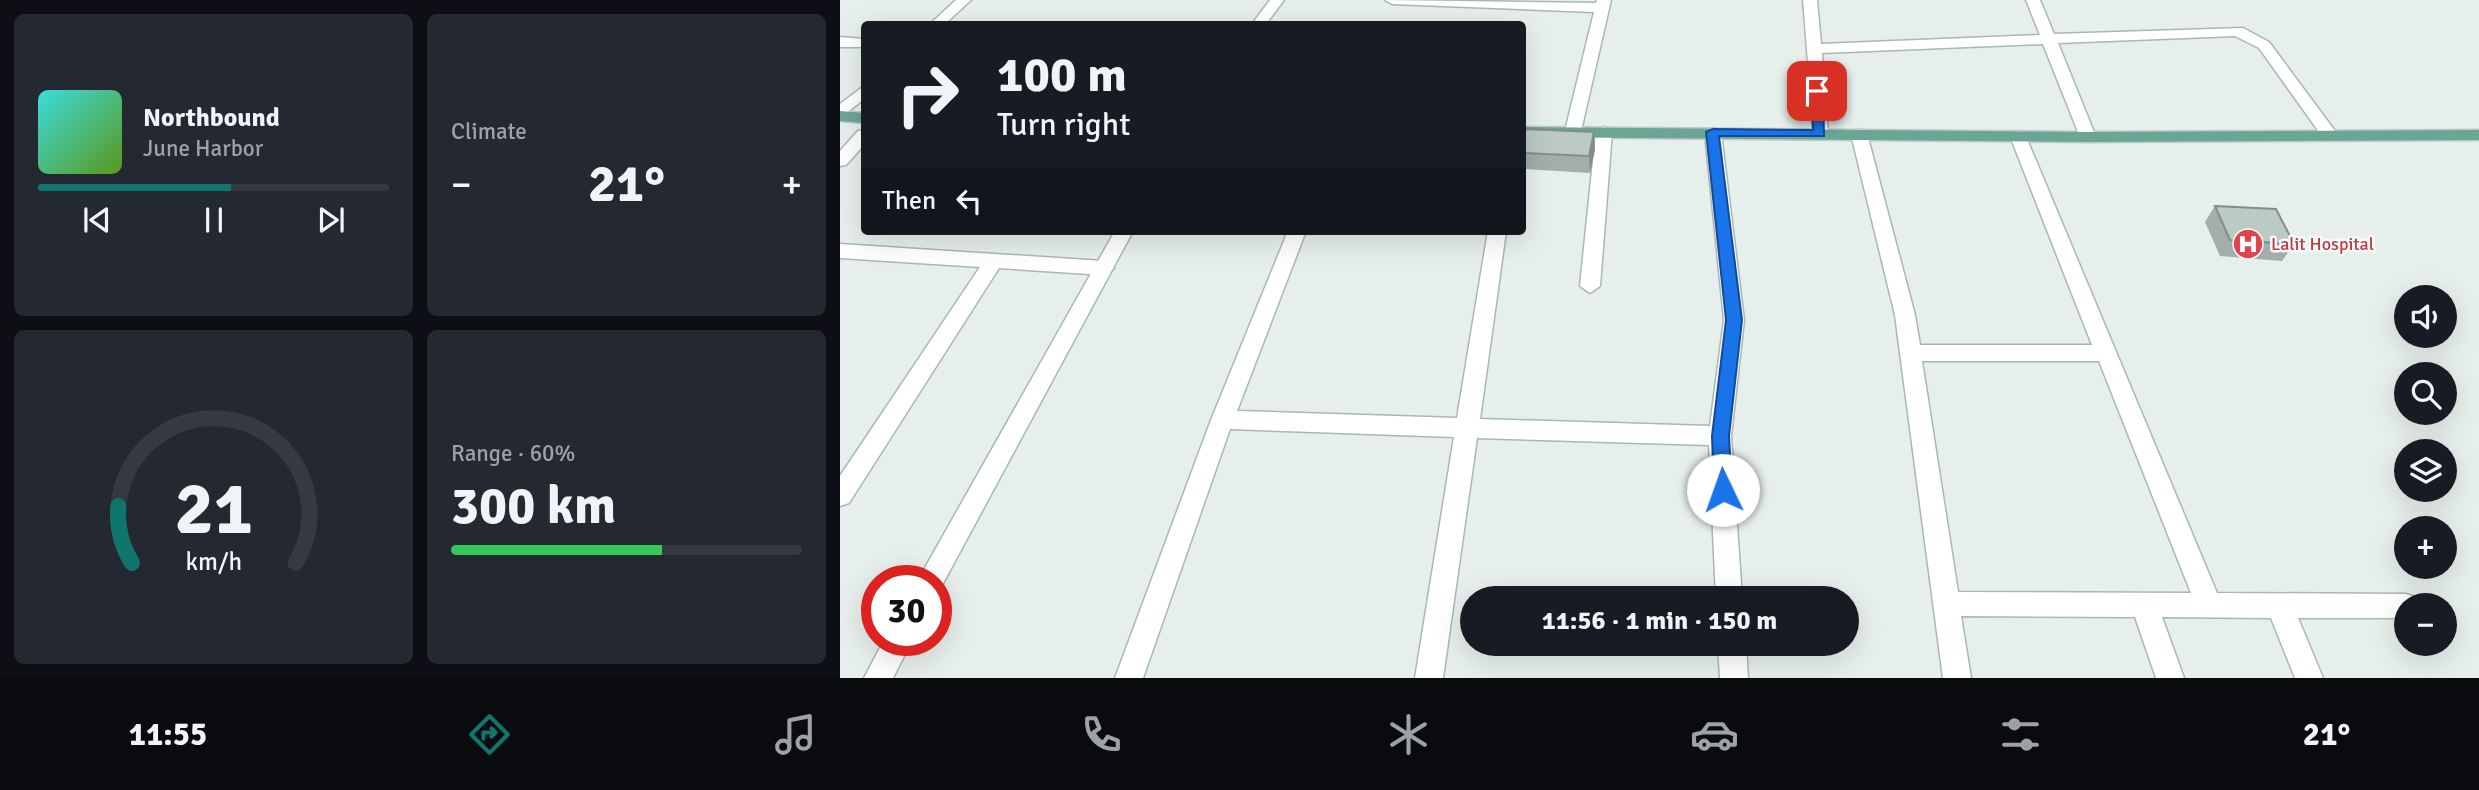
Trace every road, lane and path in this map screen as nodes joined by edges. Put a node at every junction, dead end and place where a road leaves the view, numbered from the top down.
1 (964, 0) edge
2 (1277, 0) edge
3 (1392, 0) edge
4 (1810, 0) edge
5 (2033, 0) edge
6 (1603, 4) edge
7 (940, 21) edge
8 (1261, 21) edge
9 (2049, 39) junction
10 (840, 42) edge
11 (861, 44) edge
12 (1814, 49) junction
13 (861, 93) edge
14 (840, 115) edge
15 (861, 118) edge
16 (1573, 131) junction
17 (1526, 132) edge
18 (1604, 132) junction
19 (1713, 132) junction
20 (1820, 134) junction
21 (1859, 134) junction
22 (2330, 135) junction
23 (2479, 135) edge
24 (2018, 136) junction
25 (2088, 137) junction
26 (861, 138) edge
27 (840, 161) edge
28 (1122, 235) edge
29 (1295, 235) edge
30 (1496, 235) edge
31 (840, 251) edge
32 (994, 261) junction
33 (1104, 268) junction
34 (1590, 286) dead end
35 (1911, 353) junction
36 (2106, 354) junction
37 (1222, 420) junction
38 (1468, 428) junction
39 (1720, 436) junction
40 (840, 496) edge
41 (940, 565) edge
42 (1728, 586) edge
43 (1946, 604) junction
44 (2144, 605) junction
45 (2209, 606) junction
46 (2394, 606) edge
47 (2280, 607) junction
48 (890, 656) edge
49 (1733, 656) edge
50 (878, 678) edge
51 (1129, 678) edge
52 (1429, 678) edge
53 (1734, 678) edge
54 (1957, 678) edge
55 (2170, 678) edge
56 (2309, 678) edge

1 - 7 street
2 - 8 street
3 - 6 street
4 - 12 street
5 - 9 street
6 - 16 street
9 - 12 street
9 - 22 street
9 - 25 street
10 - 11 street
12 - 20 street
13 - 14 street
14 - 15 main road
16 - 17 main road
16 - 18 main road
18 - 19 main road
18 - 34 street
19 - 20 main road
19 - 39 street
20 - 21 main road
21 - 24 main road
21 - 35 street
22 - 23 main road
22 - 25 main road
24 - 25 main road
24 - 36 street
26 - 27 street
28 - 33 street
29 - 37 street
30 - 38 street
31 - 32 street
32 - 33 street
32 - 40 street
33 - 41 street
35 - 36 street
35 - 43 street
36 - 45 street
37 - 38 street
37 - 51 street
38 - 39 street
38 - 52 street
39 - 42 street
43 - 44 street
43 - 54 street
44 - 45 street
44 - 55 street
45 - 47 street
46 - 47 street
47 - 56 street
48 - 50 street
49 - 53 street

